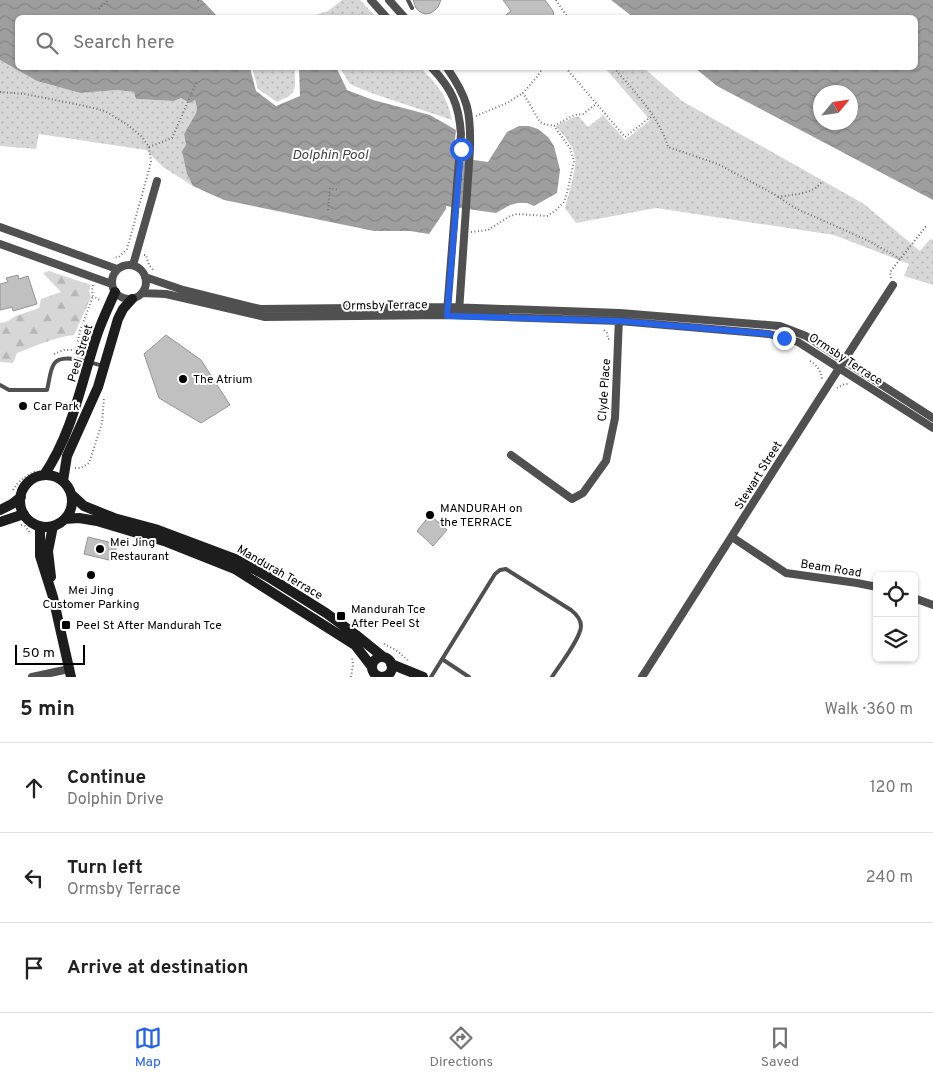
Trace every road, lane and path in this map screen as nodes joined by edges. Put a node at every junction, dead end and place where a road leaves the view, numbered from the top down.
1 (108, 0) edge
2 (371, 0) edge
3 (389, 0) edge
4 (408, 0) edge
5 (556, 0) edge
6 (412, 8) dead end
7 (98, 9) dead end
8 (385, 15) edge
9 (402, 15) edge
10 (566, 15) edge
11 (434, 70) edge
12 (448, 70) edge
13 (542, 70) edge
14 (568, 70) edge
15 (616, 70) edge
16 (196, 81) dead end
17 (0, 92) edge
18 (523, 93) junction
19 (596, 104) junction
20 (652, 116) junction
21 (474, 119) dead end
22 (554, 126) junction
23 (149, 147) junction
24 (158, 181) dead end
25 (822, 182) dead end
26 (339, 190) dead end
27 (778, 197) junction
28 (328, 210) dead end
29 (927, 225) dead end
30 (0, 227) edge
31 (468, 232) dead end
32 (0, 244) edge
33 (127, 249) junction
34 (137, 253) junction
35 (900, 259) junction
36 (99, 263) junction
37 (133, 265) junction
38 (117, 269) junction
39 (95, 277) junction
40 (145, 277) junction
41 (156, 281) junction
42 (893, 285) joint
43 (113, 288) junction
44 (142, 293) junction
45 (93, 296) junction
46 (132, 299) junction
47 (109, 304) junction
48 (448, 311) junction
49 (459, 312) junction
50 (619, 317) junction
51 (604, 329) dead end
52 (618, 340) junction
53 (51, 358) dead end
54 (807, 358) dead end
55 (844, 360) junction
56 (89, 362) junction
57 (105, 367) junction
58 (838, 368) junction
59 (821, 383) dead end
60 (0, 385) edge
61 (933, 418) edge
62 (933, 428) edge
63 (510, 455) dead end
64 (41, 472) junction
65 (63, 481) junction
66 (72, 495) junction
67 (21, 497) junction
68 (12, 504) junction
69 (0, 510) edge
70 (19, 516) junction
71 (65, 519) junction
72 (0, 522) edge
73 (40, 526) junction
74 (53, 526) junction
75 (32, 537) dead end
76 (732, 537) junction
77 (873, 586) edge
78 (53, 598) junction
79 (918, 599) edge
80 (933, 605) edge
81 (382, 656) junction
82 (442, 660) junction
83 (392, 664) junction
84 (372, 668) junction
85 (70, 673) edge
86 (32, 677) edge
87 (364, 677) edge
88 (386, 677) edge
89 (423, 677) edge
90 (431, 677) edge
91 (469, 677) edge
92 (552, 677) edge
93 (642, 677) edge

1 - 7 path
2 - 8 street
3 - 9 street
4 - 6 lane
5 - 10 path
11 - 48 street
12 - 49 street
13 - 18 path
14 - 19 path
15 - 20 path
16 - 23 path
17 - 23 path
18 - 21 path
18 - 22 path
19 - 20 path
19 - 22 path
20 - 27 path
22 - 31 path
23 - 33 path
24 - 34 street
25 - 27 path
26 - 28 path
27 - 35 path
29 - 35 path
30 - 36 street
32 - 39 street
33 - 34 path
33 - 36 path
34 - 37 street
34 - 41 path
35 - 42 path
36 - 38 street
37 - 38 street
37 - 40 street
38 - 43 street
39 - 43 street
39 - 45 path
40 - 41 street, Ormsby Terrace
40 - 44 street
41 - 48 street, Ormsby Terrace
42 - 55 street, Stewart Street
43 - 46 street
43 - 47 main road, Peel Street
44 - 46 street
44 - 48 street, Ormsby Terrace
45 - 47 path
45 - 53 path
46 - 57 main road
47 - 56 main road, Peel Street
48 - 49 street, Ormsby Terrace
49 - 50 street, Ormsby Terrace
50 - 52 street, Clyde Place
50 - 55 street, Ormsby Terrace
50 - 58 street, Ormsby Terrace
51 - 52 path
52 - 63 street, Clyde Place
54 - 59 path
55 - 58 street, Stewart Street
55 - 61 street, Ormsby Terrace
56 - 57 lane
56 - 60 lane
56 - 64 main road, Peel Street
57 - 65 main road
58 - 62 street, Ormsby Terrace
58 - 76 street, Stewart Street
64 - 65 main road
64 - 67 main road
64 - 68 path
65 - 66 main road
66 - 71 main road
66 - 81 main road, Mandurah Terrace
67 - 68 main road
67 - 70 main road
68 - 69 main road
70 - 72 main road
70 - 73 main road
70 - 75 path
71 - 74 main road
71 - 84 main road, Mandurah Terrace
73 - 74 main road
73 - 78 main road
74 - 78 main road
76 - 77 street, Beam Road
76 - 93 street, Stewart Street
78 - 85 main road
79 - 80 street
81 - 83 main road
81 - 84 main road
82 - 90 lane
82 - 91 lane
82 - 92 lane
83 - 88 main road
83 - 89 main road
84 - 87 main road
84 - 88 main road
85 - 86 street

